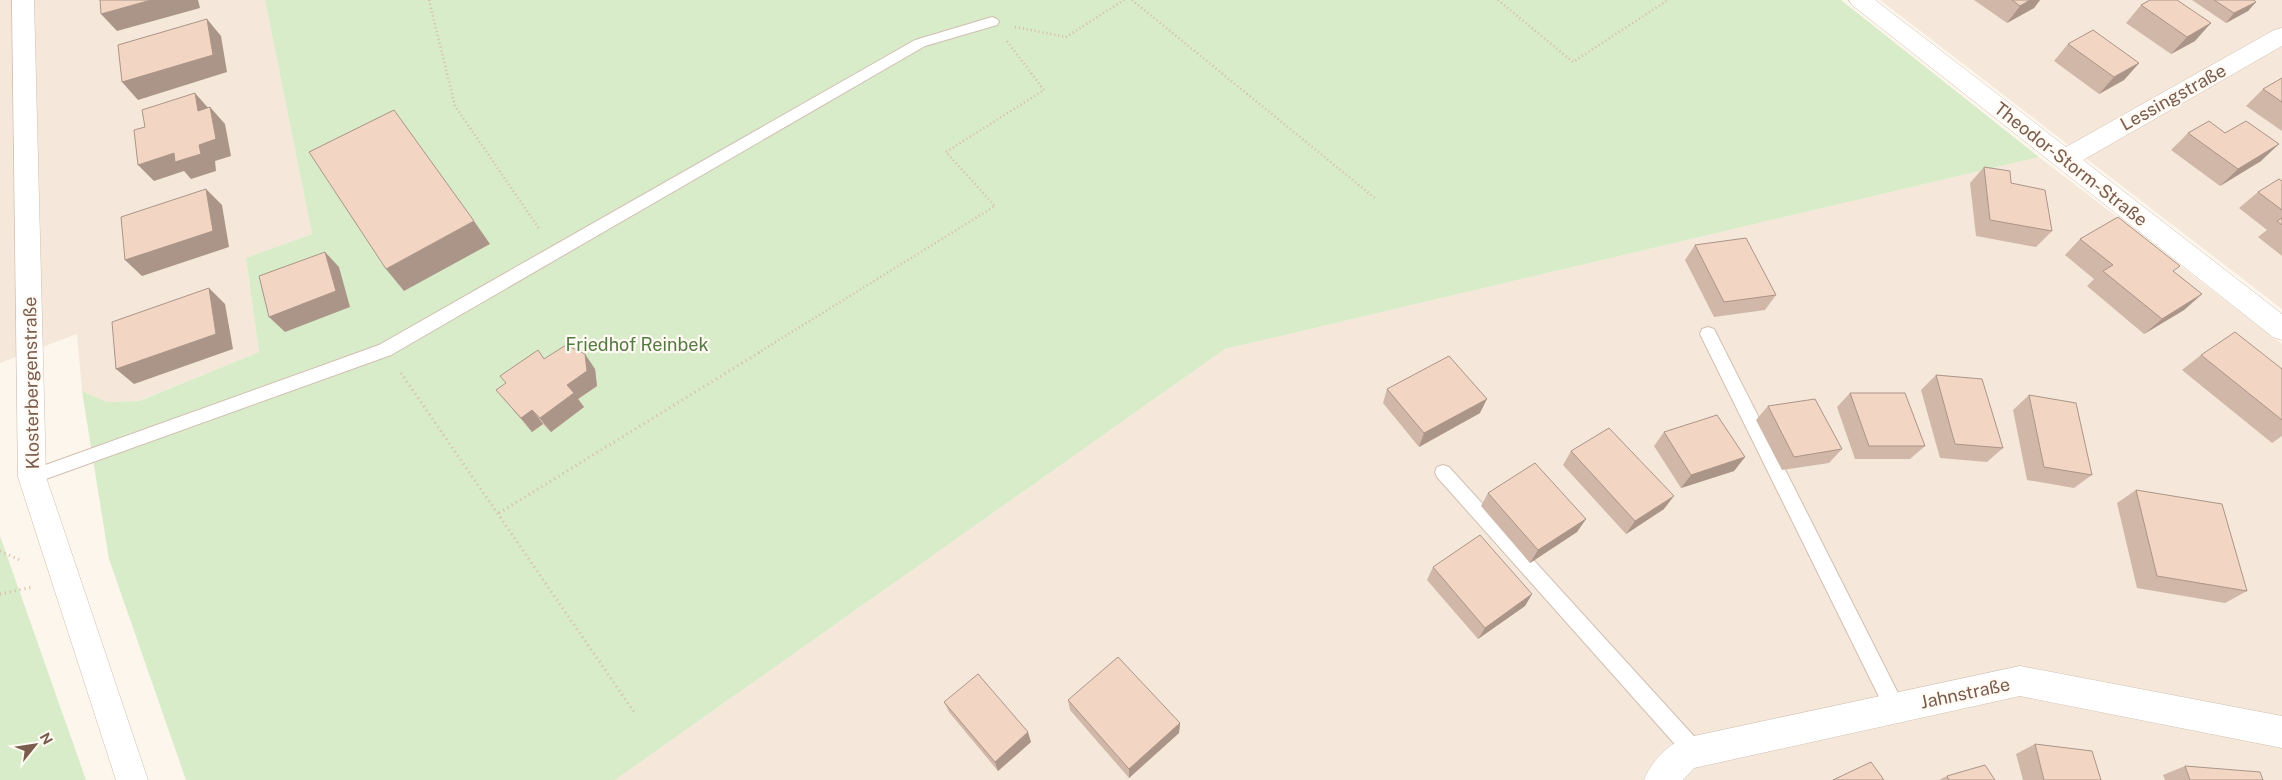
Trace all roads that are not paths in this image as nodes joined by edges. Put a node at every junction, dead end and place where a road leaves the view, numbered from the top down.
1 (23, 0) edge
2 (1860, 0) edge
3 (992, 22) road end
4 (2282, 36) edge
5 (2065, 159) junction
6 (2282, 329) edge
7 (1708, 334) dead end
8 (1443, 472) dead end
9 (32, 477) junction
10 (1894, 708) junction
11 (2282, 732) edge
12 (1695, 752) junction
13 (132, 780) edge
14 (1660, 780) edge

1 - 9 street, Klosterbergenstraße
2 - 5 street, Theodor-Storm-Straße
3 - 9 lane
4 - 5 street, Lessingstraße
5 - 6 street, Theodor-Storm-Straße
7 - 10 lane
8 - 12 lane
9 - 13 street, Klosterbergenstraße
10 - 11 street, Jahnstraße
10 - 12 street, Jahnstraße
12 - 14 street, Jahnstraße

